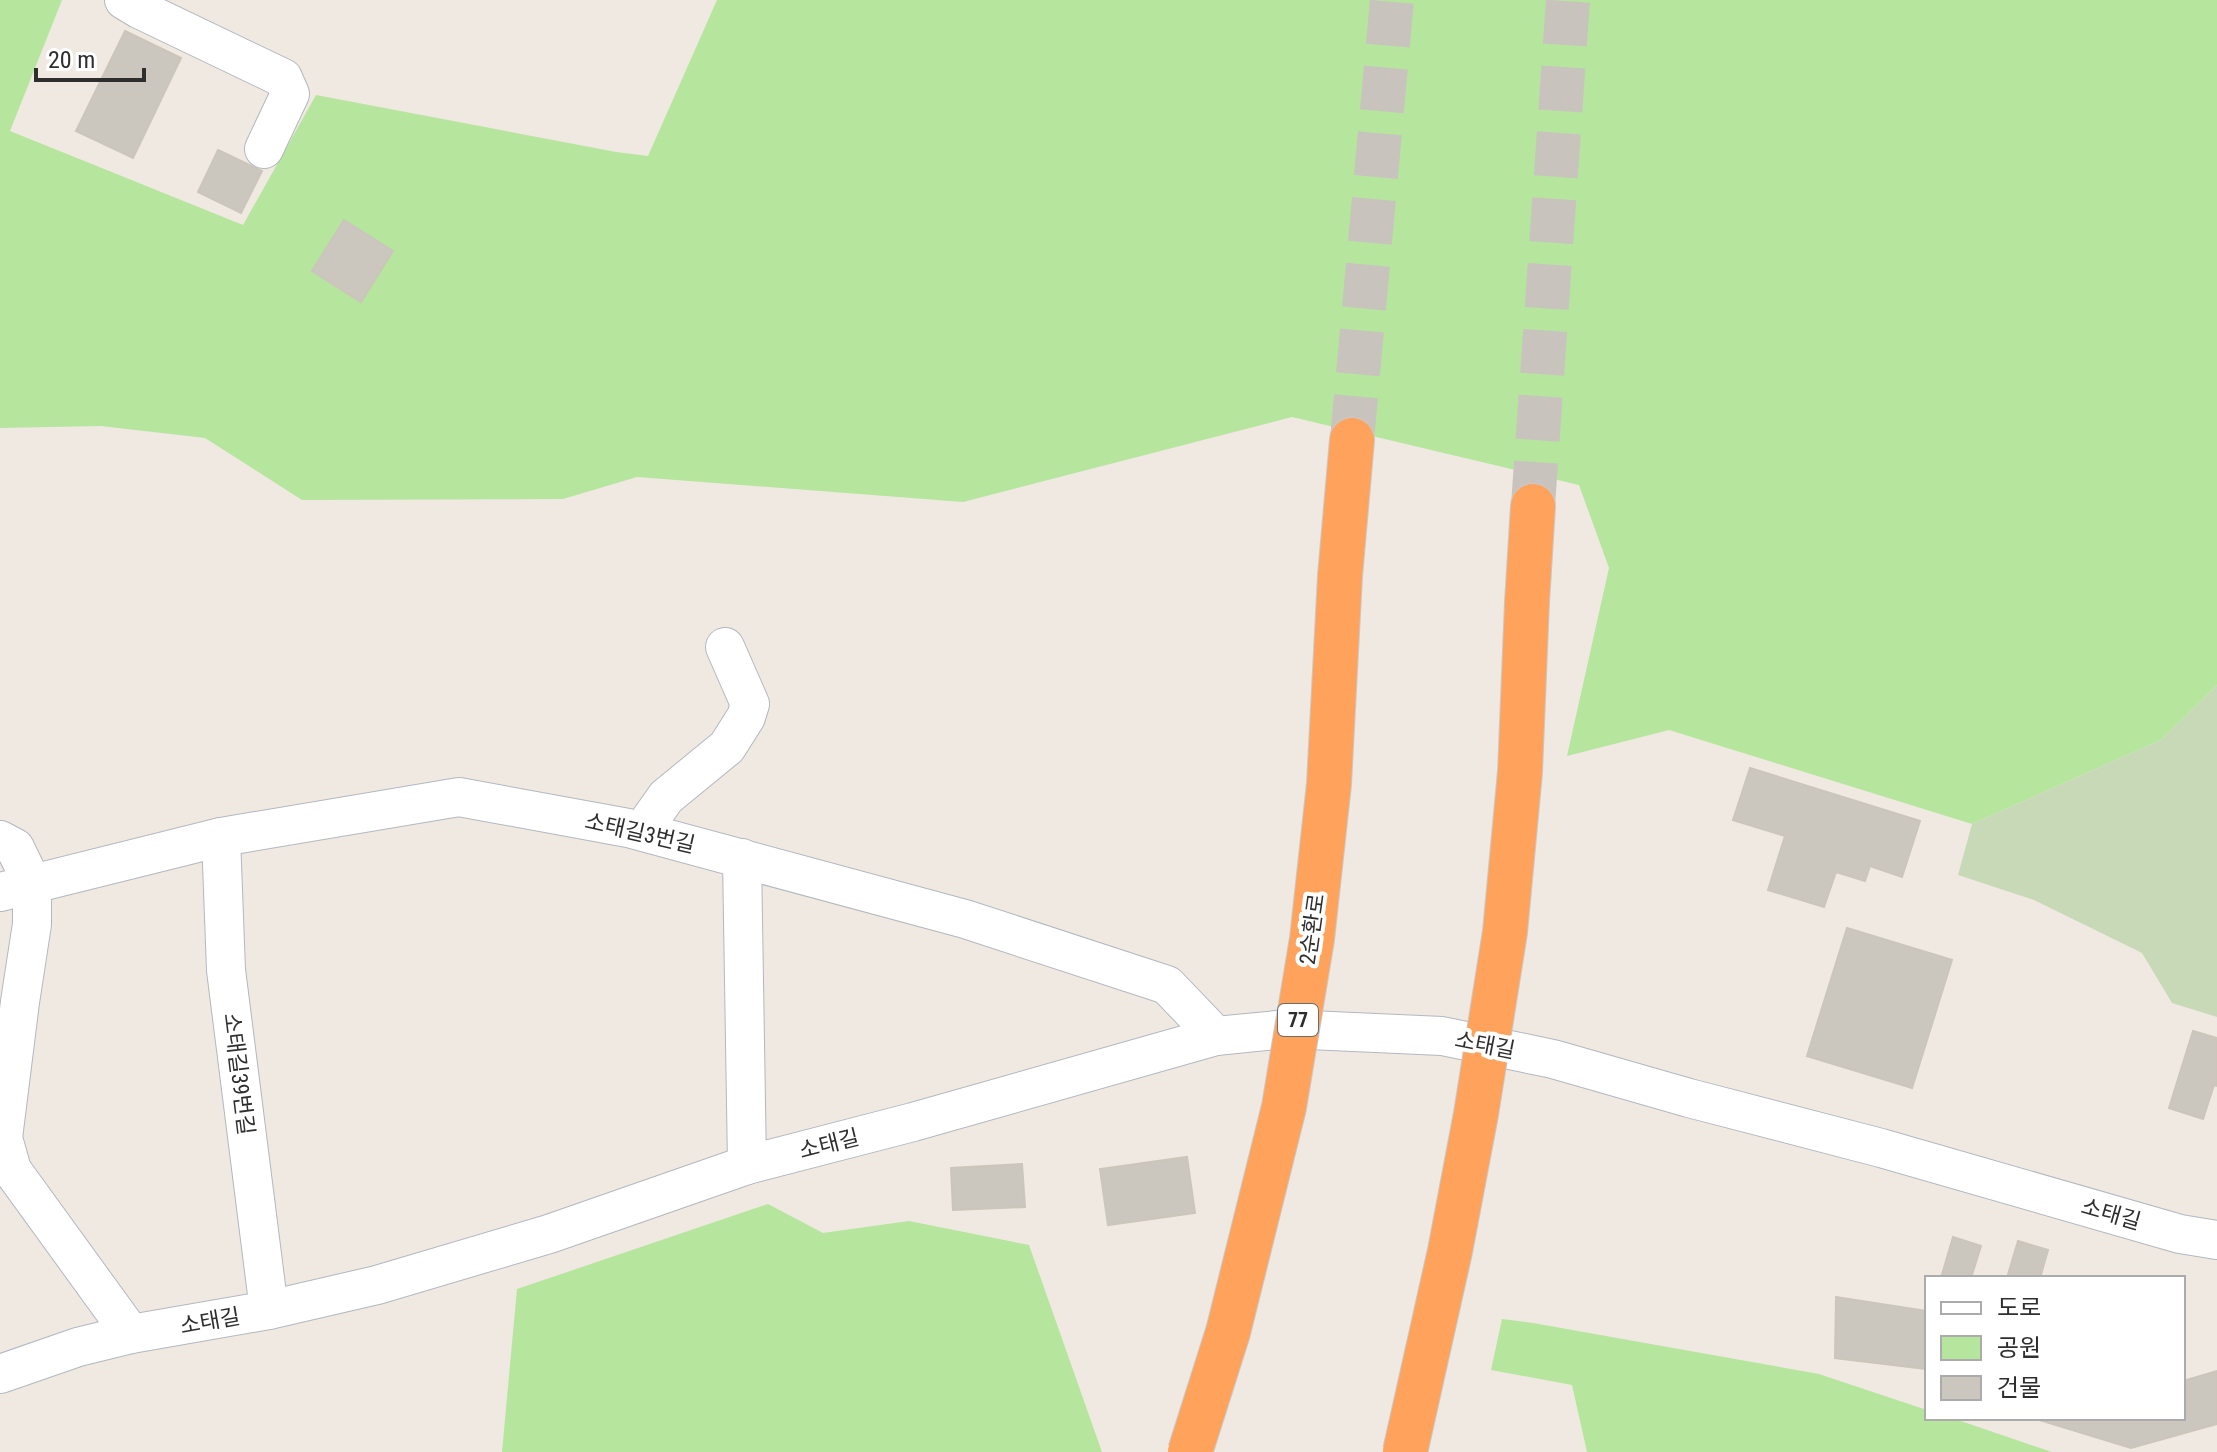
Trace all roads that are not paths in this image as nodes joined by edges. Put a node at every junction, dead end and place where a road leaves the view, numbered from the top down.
1 (124, 0) edge
2 (264, 149) dead end
3 (1352, 440) tunnel mouth
4 (1533, 506) tunnel mouth
5 (725, 647) dead end
6 (642, 831) junction
7 (221, 837) junction
8 (0, 840) edge
9 (742, 858) junction
10 (16, 887) edge
11 (1216, 1036) junction
12 (747, 1165) junction
13 (2217, 1240) edge
14 (269, 1310) junction
15 (131, 1334) junction
16 (0, 1374) edge
17 (1190, 1452) edge
18 (1405, 1452) edge

1 - 2 street
3 - 17 highway, 2순환로 / 77, bridge
4 - 18 highway, bridge
5 - 6 street
6 - 7 street, 소태길3번길
6 - 9 street, 소태길3번길
7 - 10 street, 소태길3번길
7 - 14 street, 소태길39번길
8 - 10 street
9 - 11 street, 소태길3번길
9 - 12 street
10 - 15 street
11 - 12 street, 소태길
11 - 13 street, 소태길
12 - 14 street, 소태길
14 - 15 street, 소태길
15 - 16 street, 소태길

